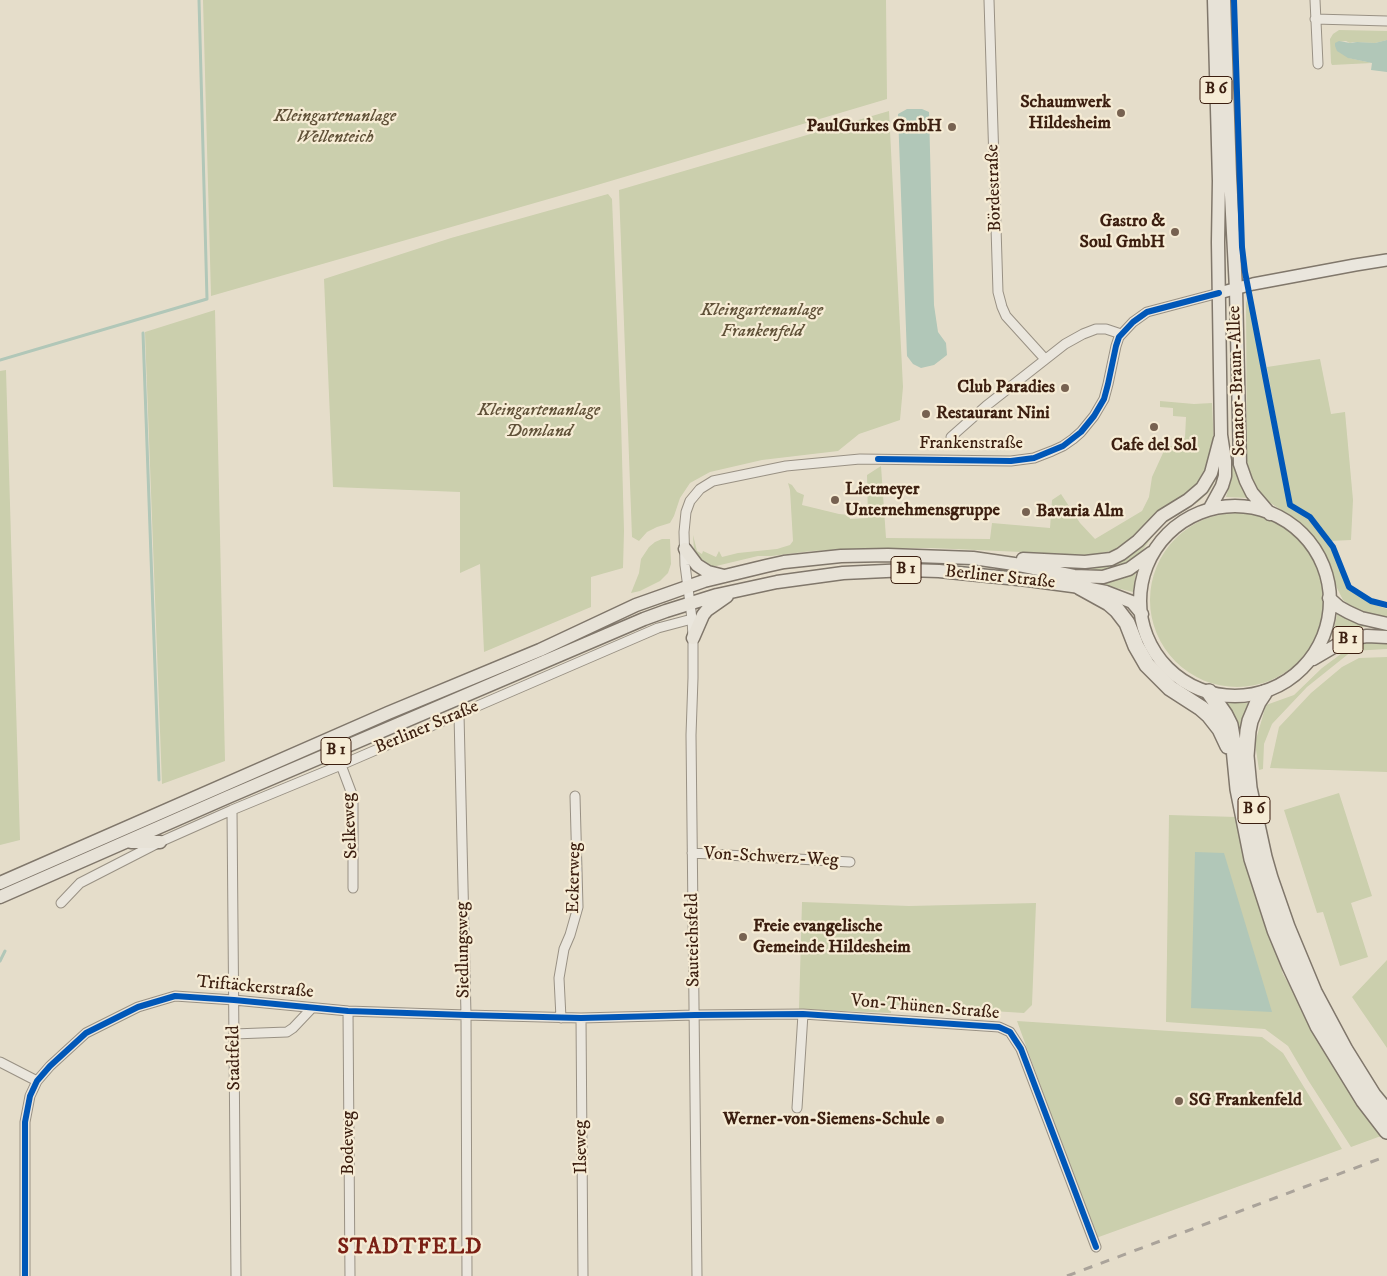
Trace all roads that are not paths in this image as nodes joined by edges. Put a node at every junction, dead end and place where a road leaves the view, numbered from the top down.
1 (989, 0) edge
2 (1214, 0) edge
3 (1224, 0) edge
4 (1315, 0) edge
5 (1315, 19) junction
6 (1387, 21) edge
7 (1318, 64) dead end
8 (1387, 260) edge
9 (1236, 289) junction
10 (1219, 293) junction
11 (1121, 334) junction
12 (1045, 359) junction
13 (1221, 435) junction
14 (951, 436) dead end
15 (1210, 508) junction
16 (1270, 514) junction
17 (685, 548) junction
18 (1151, 553) junction
19 (973, 558) junction
20 (724, 576) junction
21 (688, 586) junction
22 (1080, 587) junction
23 (733, 592) junction
24 (1329, 598) junction
25 (690, 604) junction
26 (1142, 614) junction
27 (692, 619) junction
28 (1387, 624) edge
29 (1387, 637) edge
30 (693, 638) junction
31 (1313, 659) junction
32 (1209, 692) junction
33 (1264, 693) junction
34 (459, 714) junction
35 (341, 765) junction
36 (1235, 771) junction
37 (575, 796) dead end
38 (232, 810) junction
39 (126, 842) junction
40 (160, 842) junction
41 (692, 853) junction
42 (850, 862) dead end
43 (0, 883) edge
44 (353, 888) dead end
45 (0, 897) edge
46 (61, 903) dead end
47 (234, 1000) junction
48 (312, 1008) junction
49 (348, 1011) junction
50 (803, 1014) junction
51 (466, 1015) junction
52 (695, 1015) junction
53 (560, 1018) junction
54 (580, 1018) junction
55 (234, 1034) junction
56 (0, 1062) edge
57 (37, 1081) junction
58 (797, 1108) dead end
59 (1386, 1123) edge
60 (1096, 1247) dead end
61 (25, 1276) edge
62 (236, 1276) edge
63 (350, 1276) edge
64 (467, 1276) edge
65 (583, 1276) edge
66 (697, 1276) edge

1 - 12 street, Bördestraße
2 - 10 main road, Senator-Braun-Allee / B 6
3 - 9 main road, Senator-Braun-Allee / B 6
4 - 5 street
5 - 6 street
5 - 7 street
8 - 9 street
9 - 10 street
9 - 16 main road, Senator-Braun-Allee / B 6
10 - 11 street
10 - 13 main road, Senator-Braun-Allee / B 6
11 - 12 street, Frankenstraße
11 - 17 street, Frankenstraße
12 - 14 street, Frankenstraße
13 - 15 main road, Senator-Braun-Allee / B 6
13 - 19 main road
15 - 16 main road
15 - 18 main road
16 - 24 main road
17 - 20 main road
17 - 21 street
18 - 19 main road, Berliner Straße / B 1
18 - 26 main road
19 - 20 main road, Berliner Straße / B 1
20 - 21 main road, Berliner Straße / B 1
21 - 25 street
21 - 43 main road, B 1
22 - 23 main road, Berliner Straße / B 1
22 - 26 main road, Berliner Straße / B 1
22 - 36 highway
23 - 25 main road, Berliner Straße / B 1
23 - 30 main road
24 - 28 main road, B 1
24 - 31 main road
25 - 27 street, Sauteichsfeld
25 - 39 main road, B 1
26 - 32 main road
27 - 30 street, Sauteichsfeld
27 - 34 street, Berliner Straße
29 - 31 main road, B 1
30 - 41 street, Sauteichsfeld
31 - 33 main road
32 - 33 main road
32 - 36 highway, B 6
33 - 59 highway, B 6
34 - 35 street, Berliner Straße
34 - 51 street, Siedlungsweg
35 - 38 street, Berliner Straße
35 - 44 street, Selkeweg
36 - 59 highway, B 6
37 - 53 street, Eckerweg
38 - 40 street, Berliner Straße
38 - 47 street, Stadtfeld
39 - 40 main road
39 - 45 main road, B 1
40 - 46 street, Berliner Straße
41 - 42 street, Von-Schwerz-Weg
41 - 52 street, Sauteichsfeld
47 - 48 street, Triftäckerstraße
47 - 55 street, Stadtfeld
47 - 57 street, Triftäckerstraße
48 - 49 street, Triftäckerstraße
48 - 55 street
49 - 51 street, Triftäckerstraße
49 - 63 street, Bodeweg
50 - 52 street, Von-Thünen-Straße
50 - 58 street
50 - 60 street, Von-Thünen-Straße
51 - 53 street, Triftäckerstraße
51 - 64 street, Siedlungsweg
52 - 54 street, Triftäckerstraße
52 - 66 street, Sauteichsfeld
53 - 54 street, Triftäckerstraße
54 - 65 street, Ilseweg
55 - 62 street, Stadtfeld
56 - 57 street
57 - 61 street, Triftäckerstraße

